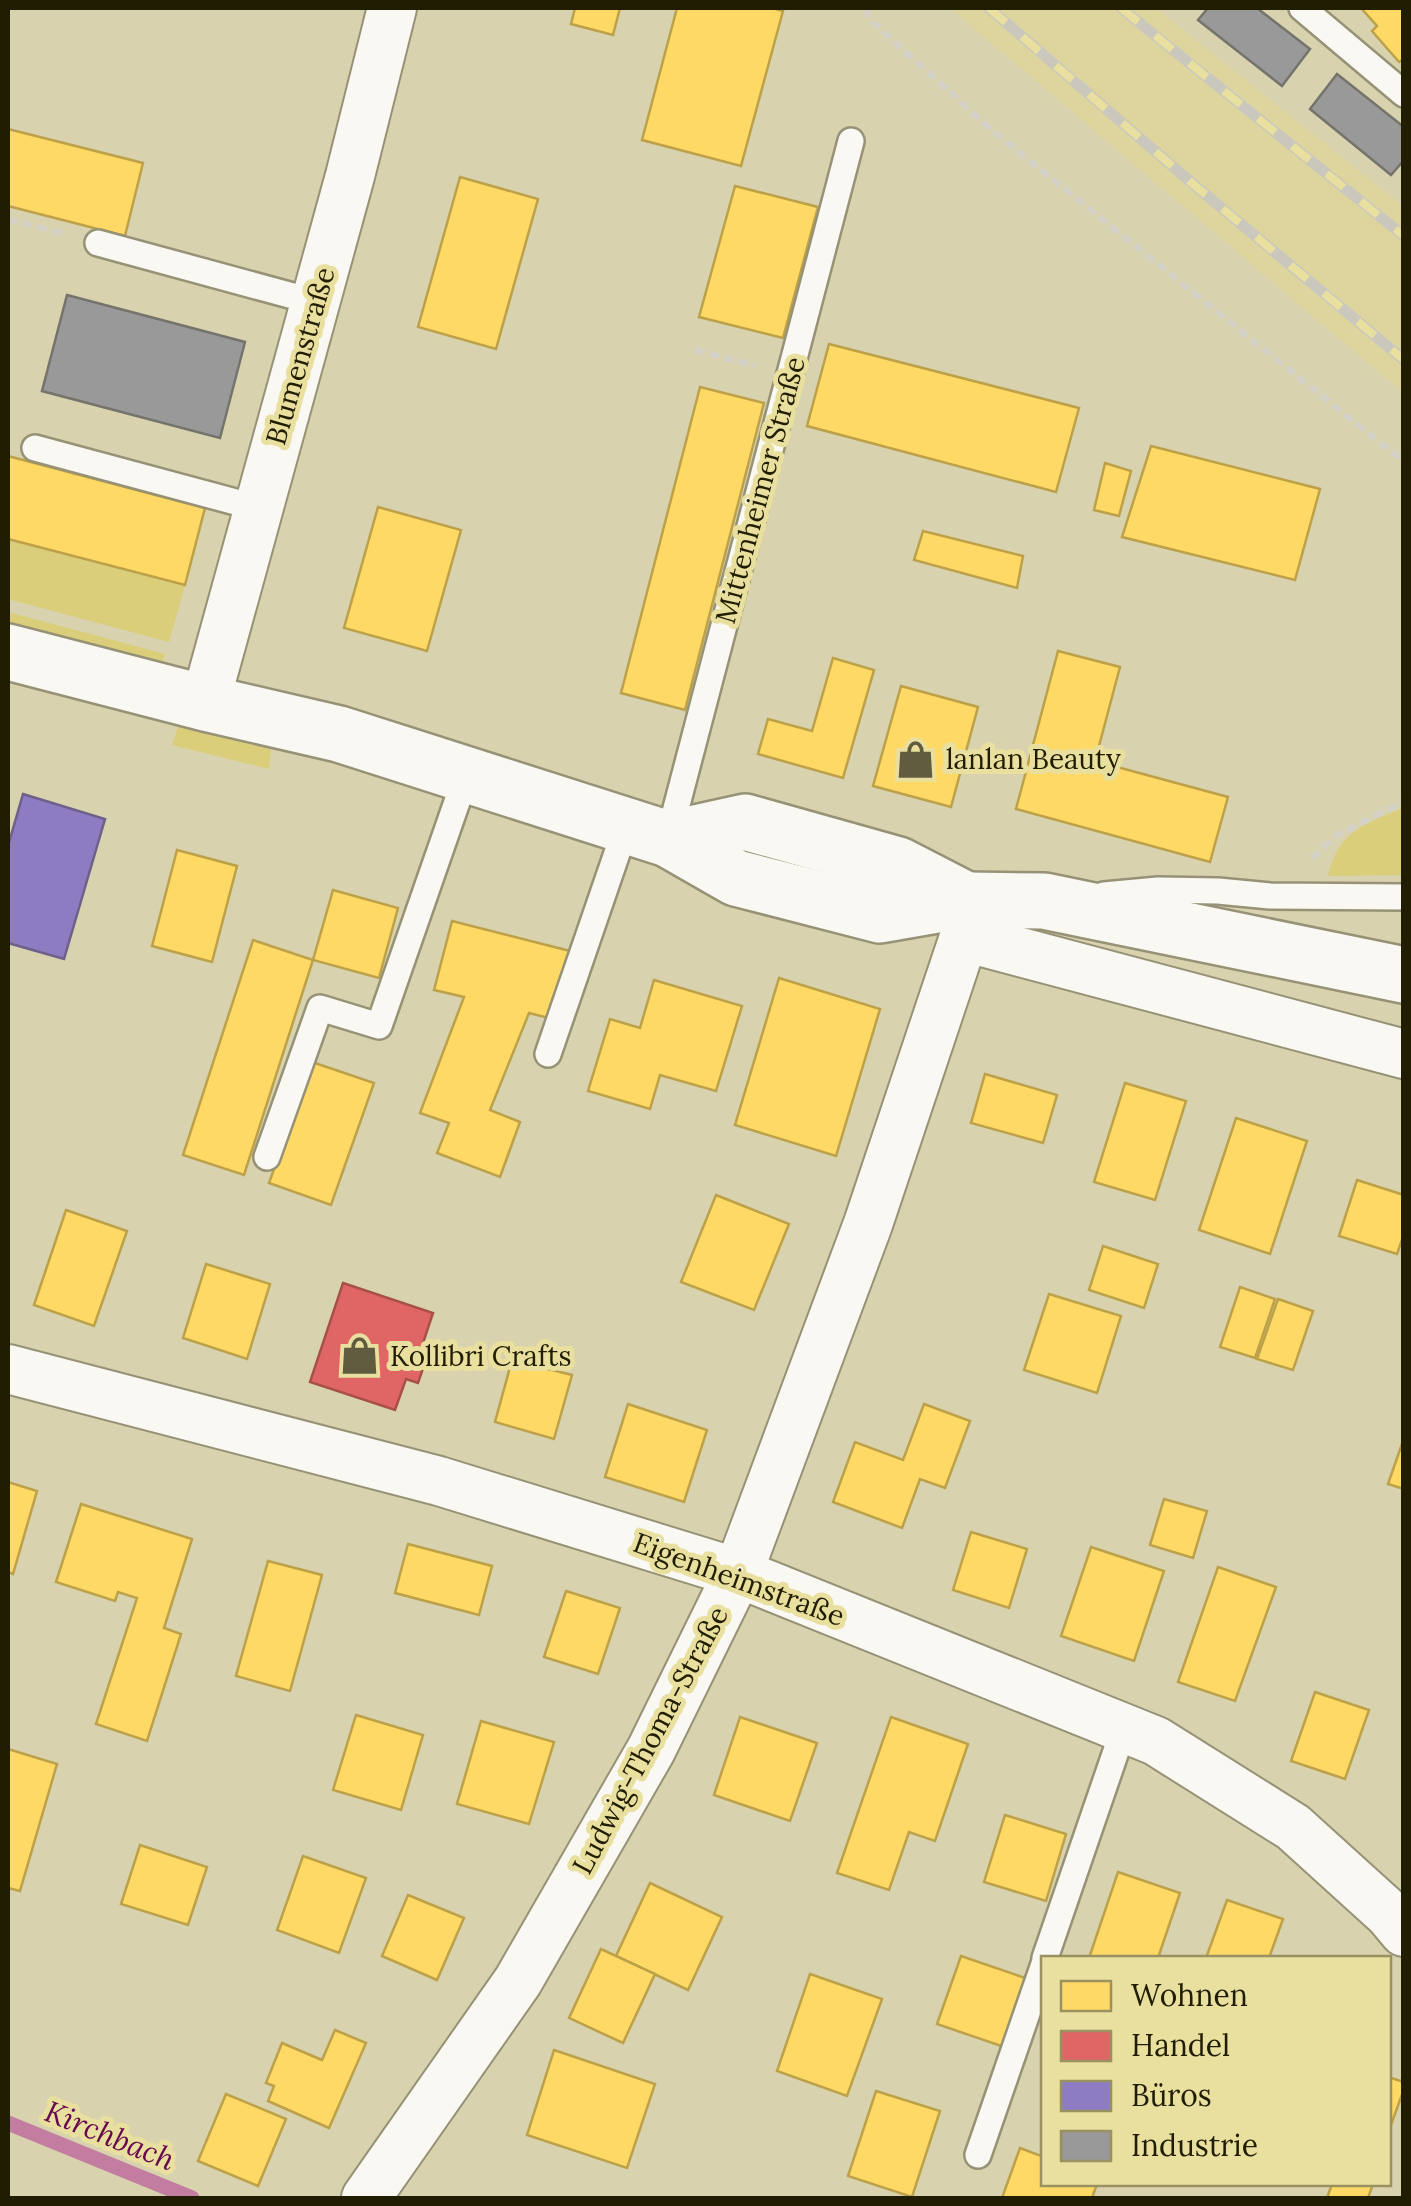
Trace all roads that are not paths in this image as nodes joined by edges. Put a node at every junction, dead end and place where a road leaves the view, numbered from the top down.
1 (392, 8) edge
2 (1302, 8) edge
3 (1404, 94) edge
4 (851, 140) dead end
5 (98, 243) road end
6 (315, 302) junction
7 (35, 448) dead end
8 (258, 508) junction
9 (8, 652) edge
10 (205, 703) junction
11 (466, 776) junction
12 (647, 833) junction
13 (1404, 897) edge
14 (1044, 902) junction
15 (965, 918) junction
16 (1404, 976) edge
17 (548, 1054) dead end
18 (1404, 1054) edge
19 (267, 1157) dead end
20 (8, 1369) edge
21 (738, 1572) junction
22 (1124, 1728) junction
23 (1404, 1932) edge
24 (1046, 1956) edge
25 (1041, 1970) edge
26 (978, 2156) dead end
27 (366, 2198) edge

1 - 6 street, Blumenstraße
2 - 3 lane
4 - 12 lane, Mittenheimer Straße
5 - 6 lane
6 - 8 street, Blumenstraße
7 - 8 lane
8 - 10 street, Blumenstraße
9 - 10 main road
10 - 11 main road
11 - 12 main road
11 - 19 lane
12 - 15 main road
12 - 17 lane, Mittenheimer Straße
13 - 14 lane
14 - 15 main road
14 - 16 main road
15 - 18 street
15 - 21 street, Ludwig-Thoma-Straße
20 - 21 street, Eigenheimstraße
21 - 22 street, Eigenheimstraße
21 - 27 street, Ludwig-Thoma-Straße
22 - 23 street, Eigenheimstraße
22 - 24 lane
25 - 26 lane

